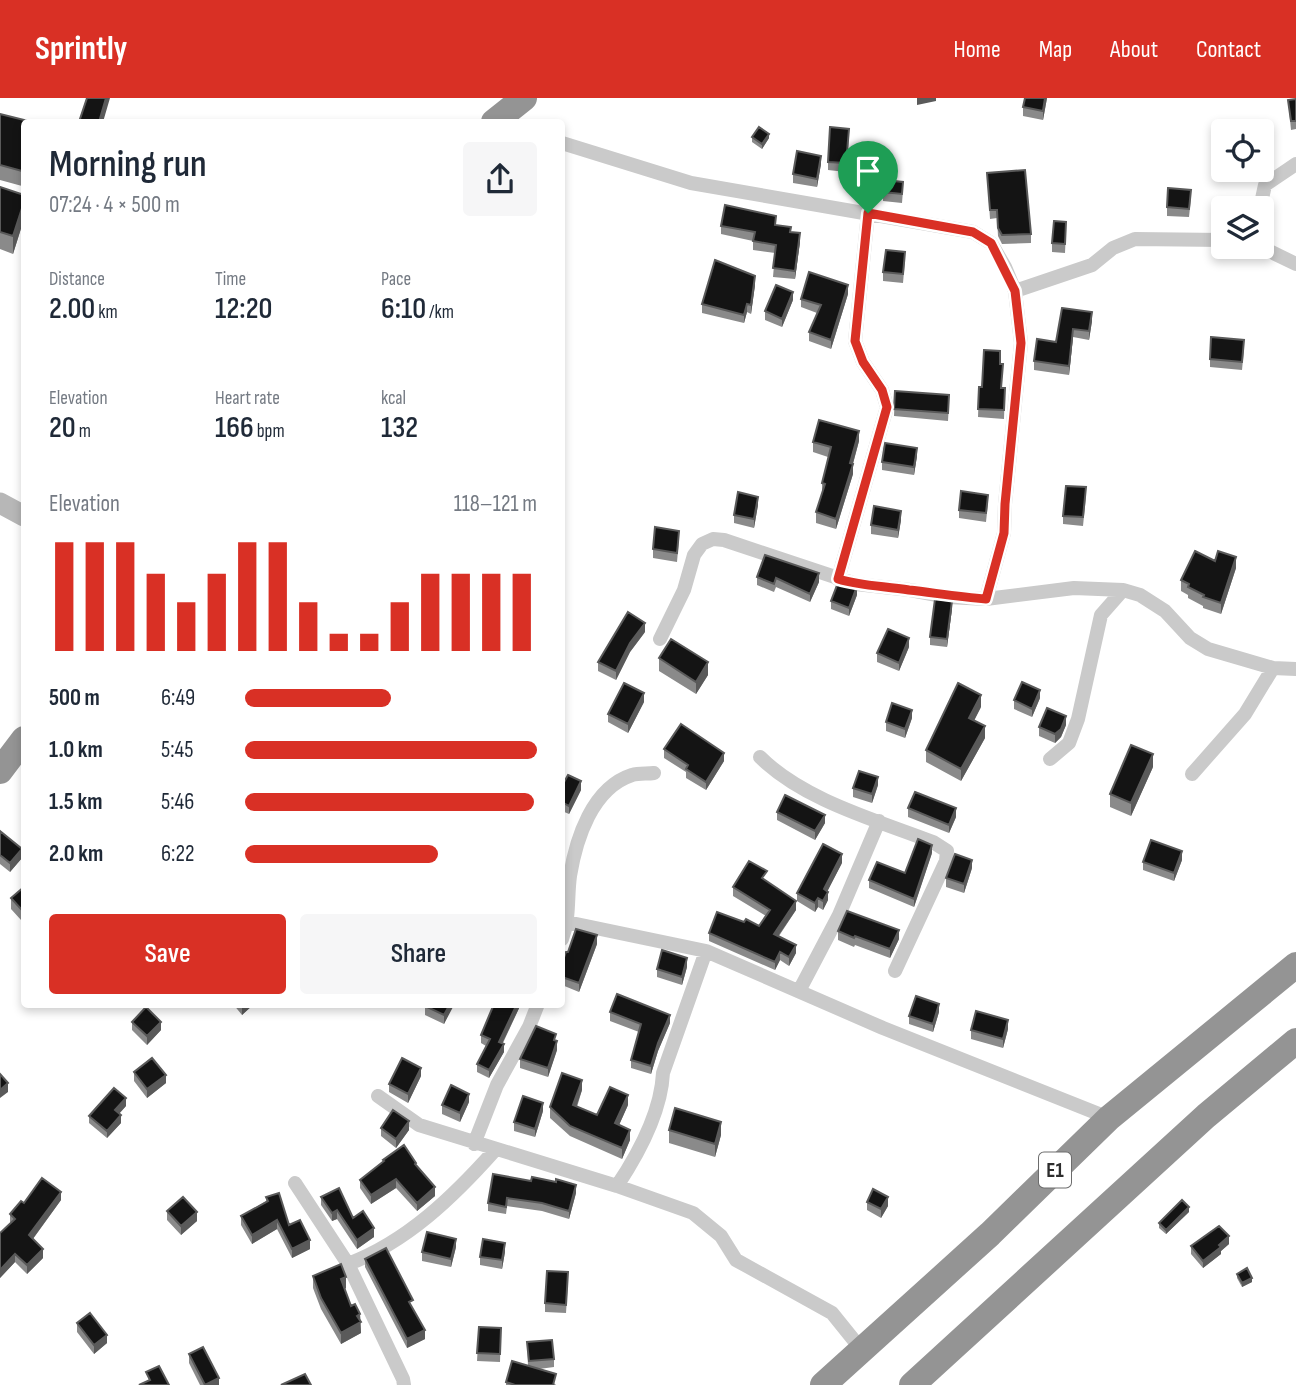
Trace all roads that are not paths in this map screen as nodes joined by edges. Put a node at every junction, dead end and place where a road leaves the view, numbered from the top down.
1 (524, 98) edge
2 (499, 119) edge
3 (565, 144) edge
4 (1296, 164) edge
5 (1263, 196) edge
6 (868, 213) junction
7 (1211, 240) edge
8 (1274, 253) edge
9 (1296, 264) edge
10 (1015, 291) junction
11 (0, 503) edge
12 (21, 514) edge
13 (838, 579) junction
14 (1123, 590) junction
15 (986, 599) junction
16 (660, 639) dead end
17 (1273, 668) junction
18 (1296, 669) edge
19 (21, 743) edge
20 (760, 757) dead end
21 (1050, 759) dead end
22 (0, 771) edge
23 (654, 773) dead end
24 (1192, 774) dead end
25 (879, 821) junction
26 (565, 923) edge
27 (706, 951) junction
28 (1296, 965) edge
29 (895, 971) dead end
30 (800, 991) junction
31 (536, 1008) edge
32 (1296, 1041) edge
33 (378, 1097) dead end
34 (1109, 1118) junction
35 (474, 1144) junction
36 (495, 1150) junction
37 (295, 1183) dead end
38 (617, 1186) junction
39 (348, 1264) junction
40 (861, 1349) junction
41 (404, 1385) edge
42 (823, 1385) edge
43 (912, 1385) edge

1 - 2 highway
3 - 6 street
4 - 5 street
6 - 10 street
6 - 13 street
7 - 10 street
8 - 9 street
10 - 15 street
11 - 12 street
13 - 15 street
13 - 16 street
14 - 15 street
14 - 17 street
14 - 21 street
17 - 18 street
17 - 24 street
19 - 22 highway
20 - 25 street
23 - 26 street
25 - 29 street
25 - 30 street
26 - 27 street
27 - 30 street
27 - 38 street
28 - 34 highway, E1
30 - 34 street
31 - 35 street
32 - 43 highway
33 - 35 street
34 - 40 highway, E1
35 - 36 street
36 - 38 street
36 - 39 street
37 - 39 street
38 - 40 street
39 - 41 street
40 - 42 highway, E1

